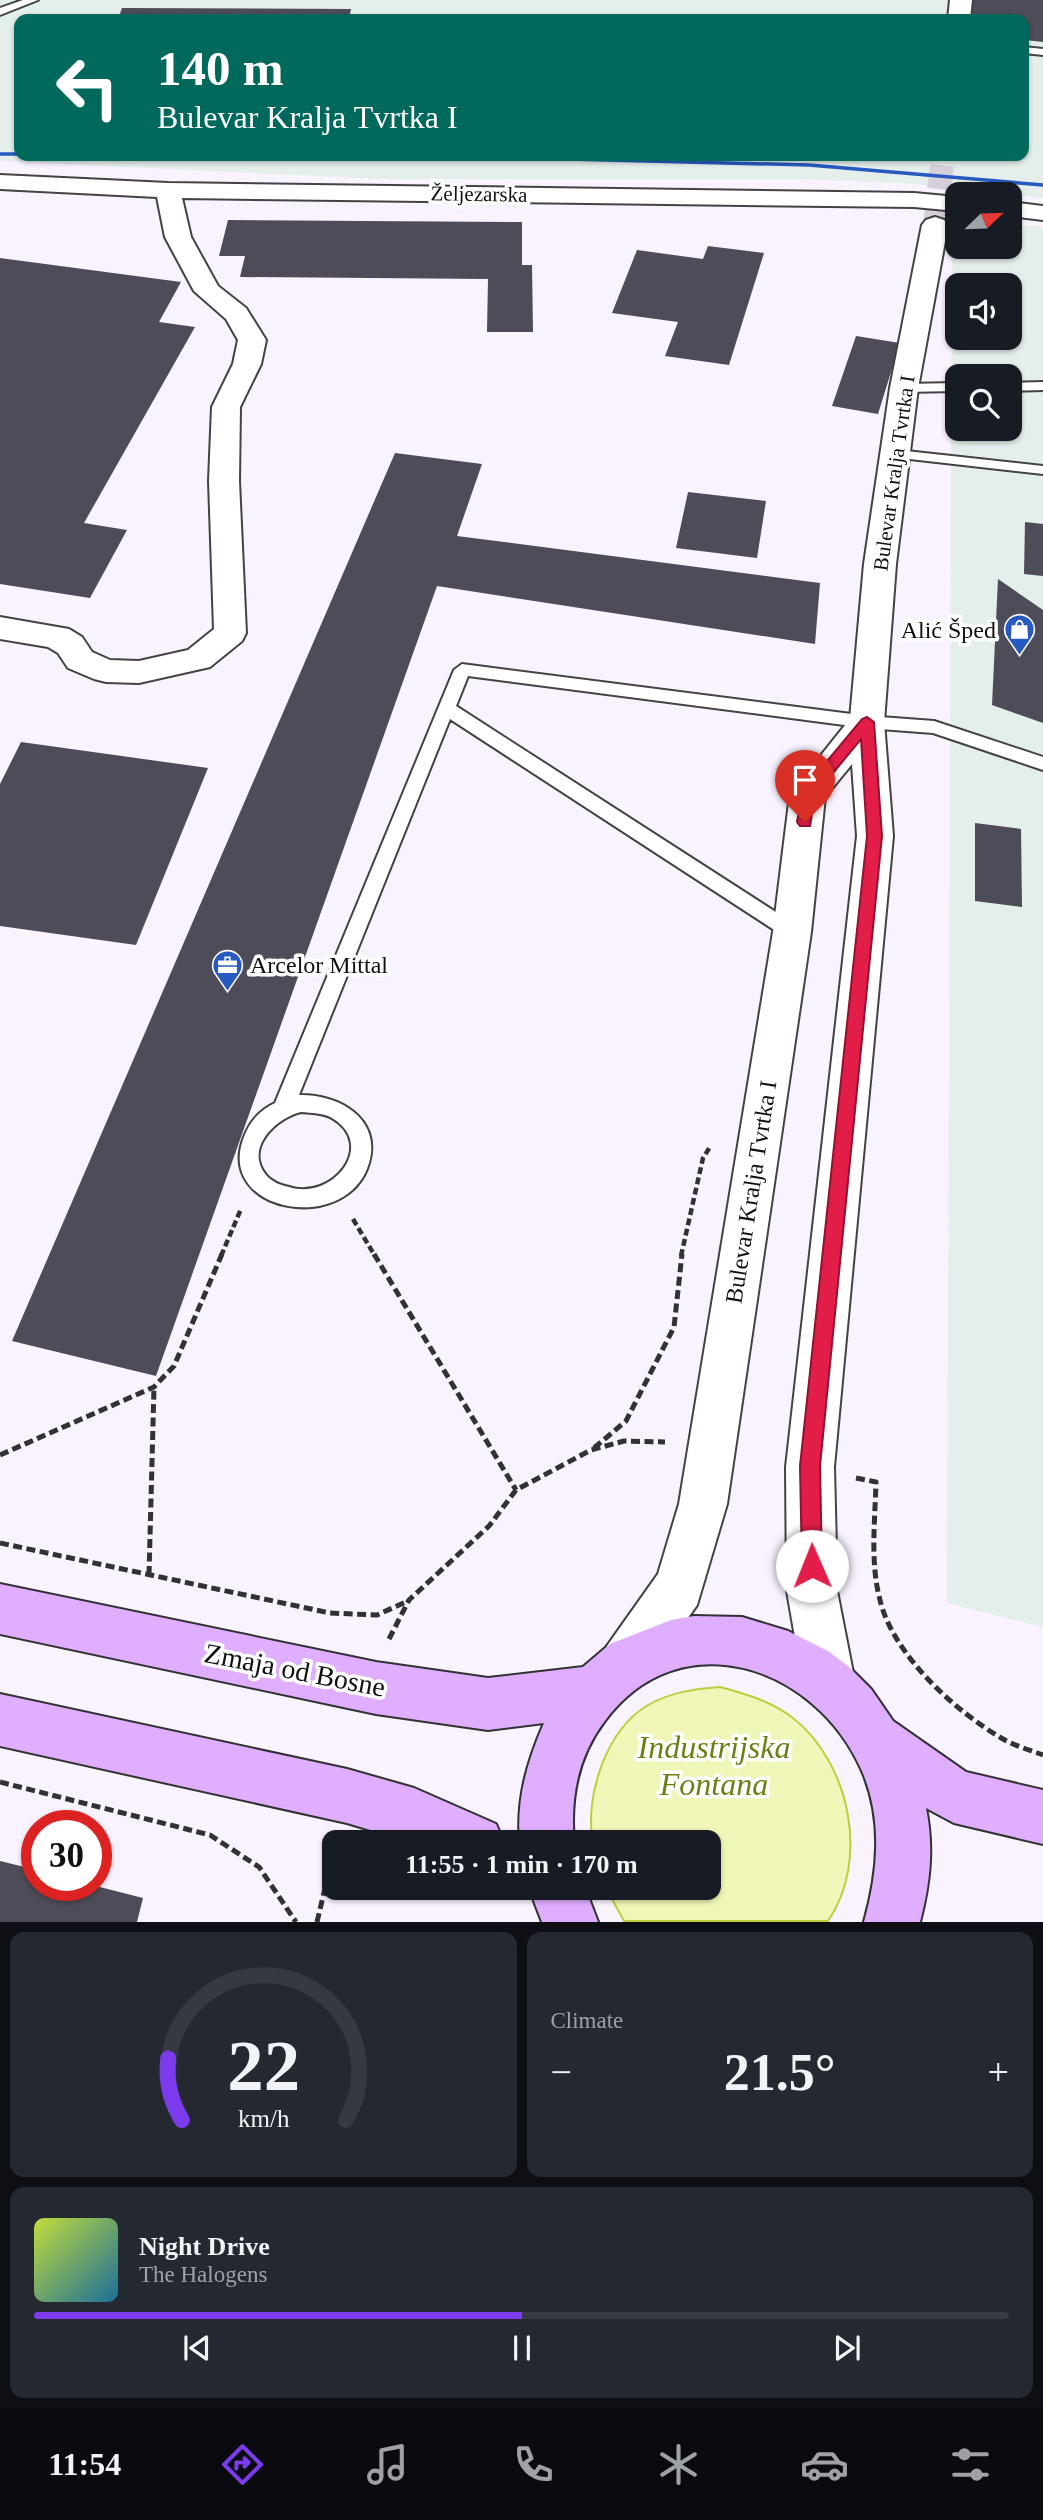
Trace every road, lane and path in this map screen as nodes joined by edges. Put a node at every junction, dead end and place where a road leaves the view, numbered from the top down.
1 (33, 0) edge
2 (0, 12) edge
3 (0, 182) edge
4 (168, 190) junction
5 (945, 203) edge
6 (1022, 210) edge
7 (1043, 213) edge
8 (935, 225) tunnel mouth
9 (1043, 386) edge
10 (945, 387) edge
11 (1022, 387) edge
12 (904, 388) junction
13 (897, 454) junction
14 (1043, 470) edge
15 (0, 628) edge
16 (447, 709) junction
17 (867, 722) junction
18 (1043, 764) edge
19 (792, 932) junction
20 (283, 1108) junction
21 (710, 1147) dead end
22 (255, 1176) junction
23 (337, 1191) junction
24 (154, 1387) junction
25 (591, 1450) dead end
26 (0, 1455) edge
27 (516, 1490) dead end
28 (0, 1542) edge
29 (149, 1575) junction
30 (409, 1600) dead end
31 (0, 1609) edge
32 (609, 1678) junction
33 (829, 1683) junction
34 (0, 1720) edge
35 (875, 1740) junction
36 (0, 1782) edge
37 (1043, 1817) edge
38 (448, 1830) edge
39 (547, 1830) edge
40 (322, 1900) edge
41 (296, 1922) edge
42 (317, 1922) edge
43 (892, 1922) edge

1 - 2 lane
3 - 4 street, Željezarska
4 - 5 street, Željezarska
4 - 15 street
6 - 7 street
8 - 12 street, Bulevar Kralja Tvrtka I
9 - 11 lane
10 - 12 lane
12 - 13 street, Bulevar Kralja Tvrtka I
13 - 14 lane
13 - 17 street, Bulevar Kralja Tvrtka I
16 - 17 lane
16 - 19 lane
16 - 20 lane
17 - 18 lane
17 - 19 street, Bulevar Kralja Tvrtka I
17 - 33 street, Bulevar Kralja Tvrtka I
19 - 32 street, Bulevar Kralja Tvrtka I
20 - 22 lane
20 - 23 lane
21 - 25 path
22 - 23 lane
22 - 24 path
23 - 27 path
24 - 26 path
24 - 29 path
28 - 29 path
29 - 30 path
31 - 32 main road, Zmaja od Bosne
32 - 33 main road, Zmaja od Bosne
32 - 39 main road
33 - 35 main road, Zmaja od Bosne
34 - 38 main road
35 - 37 main road, Zmaja od Bosne
35 - 43 main road, Zmaja od Bosne
36 - 41 path
40 - 42 path

